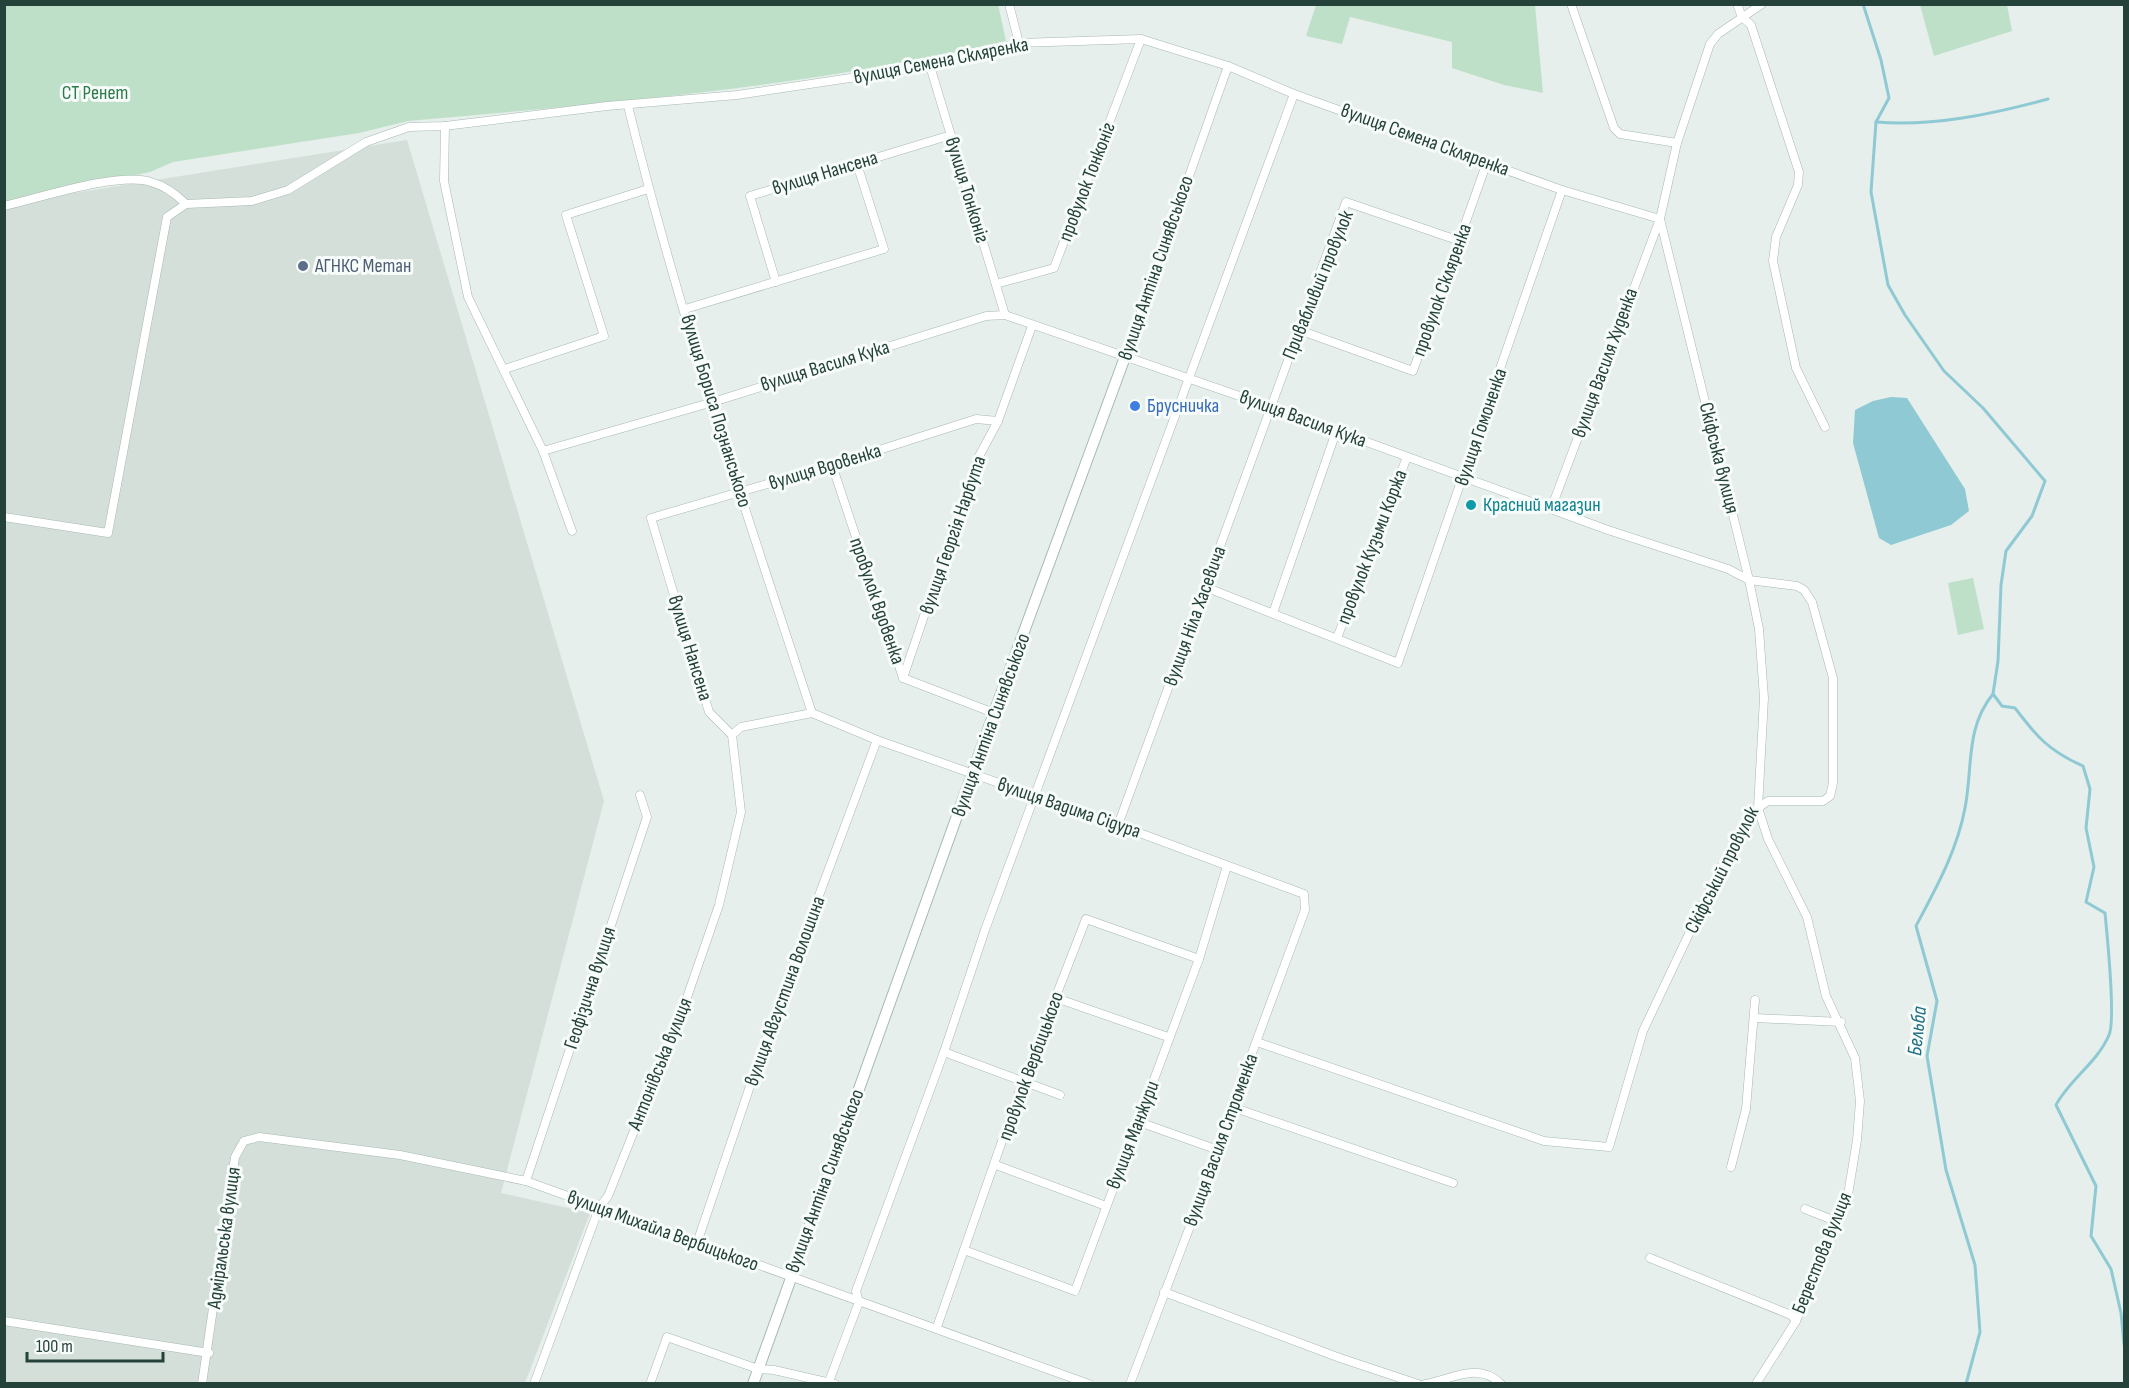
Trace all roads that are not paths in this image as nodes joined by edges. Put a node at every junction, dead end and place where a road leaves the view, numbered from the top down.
1 (1009, 4) edge
2 (1570, 4) edge
3 (1737, 4) edge
4 (1762, 4) edge
5 (1742, 17) junction
6 (1141, 39) junction
7 (1019, 43) junction
8 (930, 66) junction
9 (1228, 66) junction
10 (1294, 94) junction
11 (628, 106) junction
12 (445, 126) junction
13 (951, 135) junction
14 (1677, 143) junction
15 (1486, 162) junction
16 (857, 164) junction
17 (648, 189) junction
18 (1562, 190) junction
19 (186, 204) junction
20 (4, 206) edge
21 (1660, 219) junction
22 (1460, 241) junction
23 (776, 282) junction
24 (996, 284) junction
25 (685, 309) junction
26 (1005, 315) junction
27 (1032, 326) junction
28 (1299, 330) junction
29 (1125, 357) junction
30 (505, 369) junction
31 (1189, 378) junction
32 (713, 402) junction
33 (1271, 407) junction
34 (998, 421) junction
35 (1825, 427) dead end
36 (1336, 432) junction
37 (543, 451) junction
38 (1407, 457) junction
39 (832, 465) junction
40 (1463, 478) junction
41 (740, 493) junction
42 (1551, 509) junction
43 (4, 517) edge
44 (651, 518) joint
45 (572, 531) dead end
46 (1749, 580) junction
47 (1205, 587) junction
48 (1273, 613) junction
49 (1338, 638) junction
50 (903, 678) junction
51 (812, 713) junction
52 (994, 713) junction
53 (732, 735) junction
54 (877, 740) junction
55 (973, 774) junction
56 (640, 795) dead end
57 (1035, 798) junction
58 (1758, 808) junction
59 (1118, 825) junction
60 (1227, 866) junction
61 (1304, 894) joint
62 (1199, 959) junction
63 (1056, 998) junction
64 (1755, 1000) dead end
65 (1755, 1018) junction
66 (1841, 1022) junction
67 (1168, 1037) junction
68 (1257, 1042) junction
69 (945, 1052) junction
70 (1023, 1081) junction
71 (1060, 1095) dead end
72 (1232, 1107) junction
73 (1139, 1122) junction
74 (259, 1137) joint
75 (1218, 1150) junction
76 (996, 1165) junction
77 (1731, 1167) dead end
78 (526, 1181) junction
79 (1453, 1183) dead end
80 (1106, 1206) junction
81 (600, 1208) junction
82 (1805, 1209) dead end
83 (1838, 1222) junction
84 (698, 1243) junction
85 (964, 1250) junction
86 (1650, 1258) dead end
87 (790, 1276) junction
88 (1164, 1292) junction
89 (860, 1302) junction
90 (4, 1321) edge
91 (1796, 1321) junction
92 (937, 1327) junction
93 (209, 1353) junction
94 (758, 1369) junction
95 (202, 1383) edge
96 (534, 1383) edge
97 (650, 1383) edge
98 (753, 1383) edge
99 (831, 1383) edge
100 (1089, 1383) edge
101 (1130, 1383) edge
102 (1418, 1383) edge
103 (1425, 1383) edge
104 (1500, 1383) edge
105 (1756, 1383) edge

1 - 7 street
2 - 14 street
3 - 5 street
4 - 5 street, Скіфська вулиця
5 - 14 street, Скіфська вулиця
5 - 35 street
6 - 7 street, вулиця Семена Скляренка
6 - 9 street, вулиця Семена Скляренка
6 - 24 street, провулок Тонконіг
7 - 8 street, вулиця Семена Скляренка
8 - 11 street, вулиця Семена Скляренка
8 - 13 street, вулиця Тонконіг
9 - 10 street, вулиця Семена Скляренка
9 - 29 street, вулиця Антіна Синявського
10 - 15 street, вулиця Семена Скляренка
10 - 31 street
11 - 12 street, вулиця Семена Скляренка
11 - 17 street, вулиця Бориса Познанського
12 - 19 street, вулиця Семена Скляренка
12 - 30 street
13 - 16 street, вулиця Нансена
13 - 24 street, вулиця Тонконіг
14 - 21 street, Скіфська вулиця
15 - 18 street, вулиця Семена Скляренка
15 - 22 street, провулок Скляренка
16 - 23 street, вулиця Нансена
16 - 23 street
17 - 25 street, вулиця Бориса Познанського
17 - 30 street
18 - 21 street, вулиця Семена Скляренка
18 - 40 street, вулиця Гомоненка
19 - 20 street
19 - 43 street
21 - 42 street, вулиця Василя Худенка
21 - 46 street, Скіфська вулиця
22 - 28 street, Привабливий провулок
22 - 28 street, провулок Скляренка
23 - 25 street
24 - 26 street, вулиця Тонконіг
25 - 32 street, вулиця Бориса Познанського
26 - 27 street, вулиця Василя Кука
26 - 32 street, вулиця Василя Кука
27 - 29 street, вулиця Василя Кука
27 - 34 street, вулиця Георгія Нарбута
28 - 33 street, Привабливий провулок
29 - 31 street, вулиця Василя Кука
29 - 52 street, вулиця Антіна Синявського
30 - 37 street
31 - 33 street, вулиця Василя Кука
31 - 57 street
32 - 37 street, вулиця Василя Кука
32 - 41 street, вулиця Бориса Познанського
33 - 36 street, вулиця Василя Кука
33 - 47 street, вулиця Ніла Хасевича
34 - 39 street, вулиця Вдовенка
34 - 50 street, вулиця Георгія Нарбута
36 - 38 street, вулиця Василя Кука
36 - 48 street
37 - 45 street
38 - 40 street, вулиця Василя Кука
38 - 49 street, провулок Кузьми Коржа
39 - 41 street, вулиця Вдовенка
39 - 50 street, провулок Вдовенка
40 - 42 street, вулиця Василя Кука
40 - 49 street, вулиця Гомоненка
41 - 44 street, вулиця Вдовенка
41 - 51 street, вулиця Бориса Познанського
42 - 46 street, вулиця Василя Кука
44 - 53 street, вулиця Нансена
46 - 58 street, Скіфський провулок
46 - 58 street
47 - 48 street
47 - 59 street, вулиця Ніла Хасевича
48 - 49 street
50 - 52 street, провулок Вдовенка
51 - 53 street
51 - 54 street, вулиця Вадима Сідура
52 - 55 street, вулиця Антіна Синявського
53 - 81 street, Антонівська вулиця
54 - 55 street, вулиця Вадима Сідура
54 - 84 street, вулиця Августина Волошина
55 - 57 street, вулиця Вадима Сідура
55 - 87 street, вулиця Антіна Синявського
56 - 78 street, Геофізична вулиця
57 - 59 street, вулиця Вадима Сідура
57 - 69 street
58 - 66 street, Берестова вулиця
58 - 68 street, Скіфський провулок
59 - 60 street, вулиця Вадима Сідура
60 - 61 street, вулиця Вадима Сідура
60 - 62 street, вулиця Манжури
61 - 68 street, вулиця Василя Строменка
62 - 63 street, провулок Вербицького
62 - 67 street, вулиця Манжури
63 - 67 street
63 - 70 street, провулок Вербицького
64 - 65 street
65 - 66 street
65 - 77 street
66 - 83 street, Берестова вулиця
67 - 73 street, вулиця Манжури
68 - 72 street, вулиця Василя Строменка
69 - 70 street
69 - 89 street
70 - 71 street
70 - 76 street, провулок Вербицького
72 - 75 street, вулиця Василя Строменка
72 - 79 street
73 - 75 street
73 - 80 street, вулиця Манжури
74 - 78 street, вулиця Михайла Вербицького
74 - 93 street, Адміральська вулиця
75 - 88 street, вулиця Василя Строменка
76 - 80 street
76 - 85 street, провулок Вербицького
78 - 81 street, вулиця Михайла Вербицького
80 - 85 street, вулиця Манжури
81 - 84 street, вулиця Михайла Вербицького
81 - 96 street, Антонівська вулиця
82 - 83 street
83 - 91 street, Берестова вулиця
84 - 87 street, вулиця Михайла Вербицького
85 - 92 street, провулок Вербицького
86 - 91 street
87 - 89 street, вулиця Михайла Вербицького
87 - 94 street, вулиця Антіна Синявського
88 - 101 street, вулиця Василя Строменка
88 - 102 street
89 - 92 street, вулиця Михайла Вербицького
89 - 99 street
90 - 93 street
91 - 105 street, Берестова вулиця
92 - 100 street, вулиця Михайла Вербицького
93 - 95 street, Адміральська вулиця
94 - 97 street
94 - 98 street, вулиця Антіна Синявського
94 - 99 street
103 - 104 street

